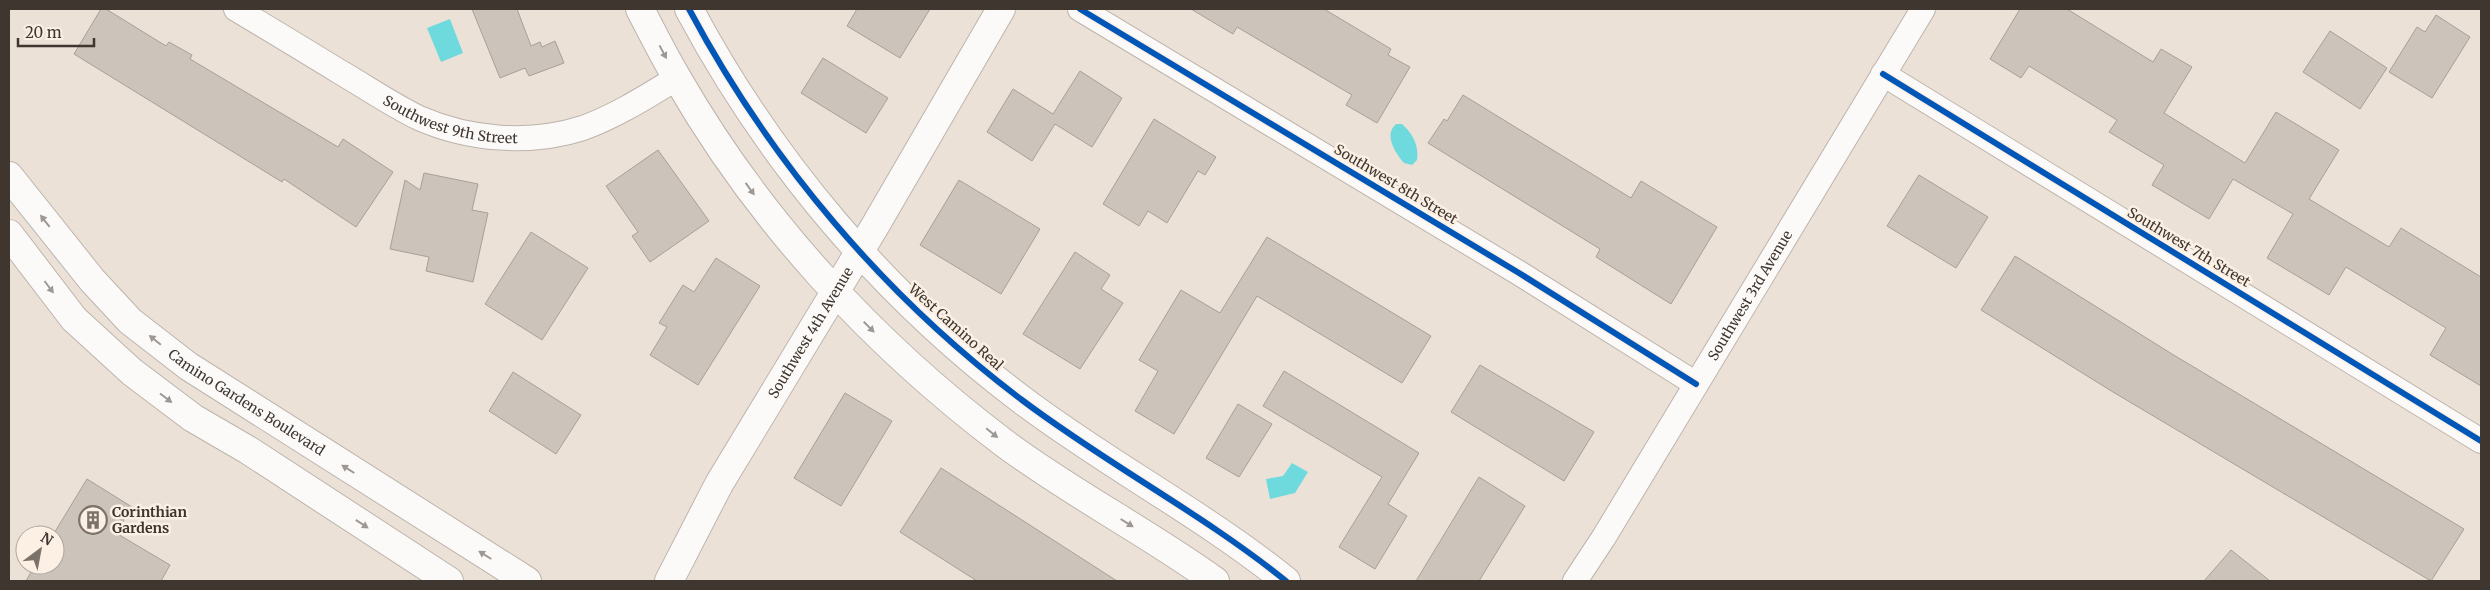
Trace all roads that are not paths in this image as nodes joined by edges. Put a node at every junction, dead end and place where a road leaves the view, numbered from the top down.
1 (236, 9) edge
2 (640, 9) edge
3 (689, 9) edge
4 (1001, 9) edge
5 (1080, 9) edge
6 (1922, 9) edge
7 (266, 16) edge
8 (1883, 74) junction
9 (677, 78) junction
10 (9, 176) edge
11 (9, 234) edge
12 (859, 251) junction
13 (835, 292) junction
14 (1696, 384) junction
15 (268, 419) junction
16 (2481, 441) edge
17 (248, 450) junction
18 (449, 533) junction
19 (438, 574) edge
20 (527, 581) edge
21 (668, 581) edge
22 (1215, 581) edge
23 (1286, 581) edge
24 (1575, 581) edge

1 - 7 street, Southwest 9th Street
2 -> 9 street
3 - 12 street, West Camino Real
4 - 12 street, Southwest 4th Avenue
5 - 14 street, Southwest 8th Street
6 - 8 street, Southwest 3rd Avenue
7 - 9 street, Southwest 9th Street
8 - 14 street, Southwest 3rd Avenue
8 - 16 street, Southwest 7th Street
9 -> 13 street
15 -> 10 street, Camino Gardens Boulevard
11 -> 17 street
12 - 13 street, Southwest 4th Avenue
12 - 23 street, West Camino Real
13 - 21 street, Southwest 4th Avenue
13 -> 22 street
14 - 24 street, Southwest 3rd Avenue
15 - 17 street
18 -> 15 street, Camino Gardens Boulevard
17 -> 19 street
18 - 19 street
20 -> 18 street, Camino Gardens Boulevard

